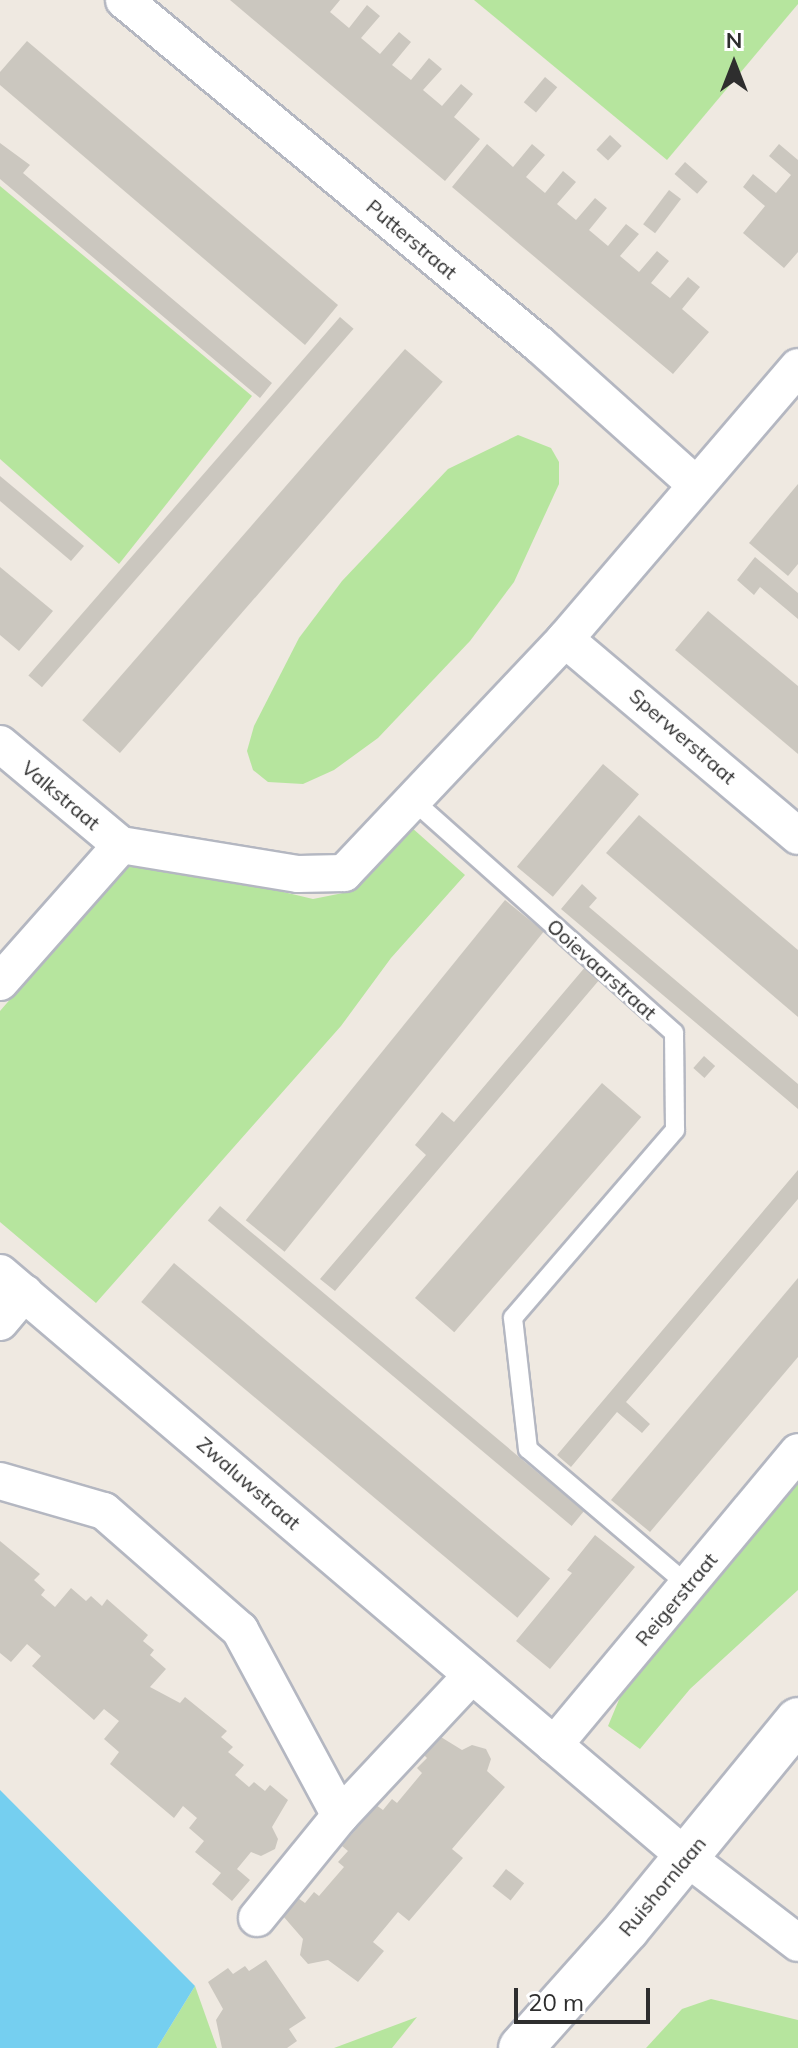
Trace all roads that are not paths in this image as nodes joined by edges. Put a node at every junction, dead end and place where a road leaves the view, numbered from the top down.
1 (124, 0) edge
2 (798, 367) edge
3 (695, 484) junction
4 (565, 639) junction
5 (0, 744) edge
6 (415, 802) junction
7 (798, 836) edge
8 (121, 845) junction
9 (0, 982) edge
10 (12, 1283) edge
11 (0, 1322) edge
12 (798, 1452) edge
13 (0, 1481) edge
14 (688, 1585) junction
15 (472, 1675) junction
16 (798, 1720) edge
17 (554, 1745) junction
18 (340, 1816) junction
19 (686, 1857) junction
20 (257, 1918) dead end
21 (798, 1943) edge
22 (521, 2048) edge

1 - 3 street, Putterstraat
2 - 3 street
3 - 4 street
4 - 6 street
4 - 7 street, Sperwerstraat
5 - 8 street, Valkstraat
6 - 8 street
6 - 14 lane, Ooievaarstraat
8 - 9 street
10 - 11 street, Zwaluwstraat
10 - 15 street, Zwaluwstraat
12 - 14 street, Reigerstraat
13 - 18 street
14 - 17 street, Reigerstraat
15 - 17 street, Zwaluwstraat
15 - 18 street
16 - 19 main road, Ruishornlaan
17 - 19 street, Zwaluwstraat
18 - 20 street
19 - 21 street, Zwaluwstraat
19 - 22 main road, Ruishornlaan

